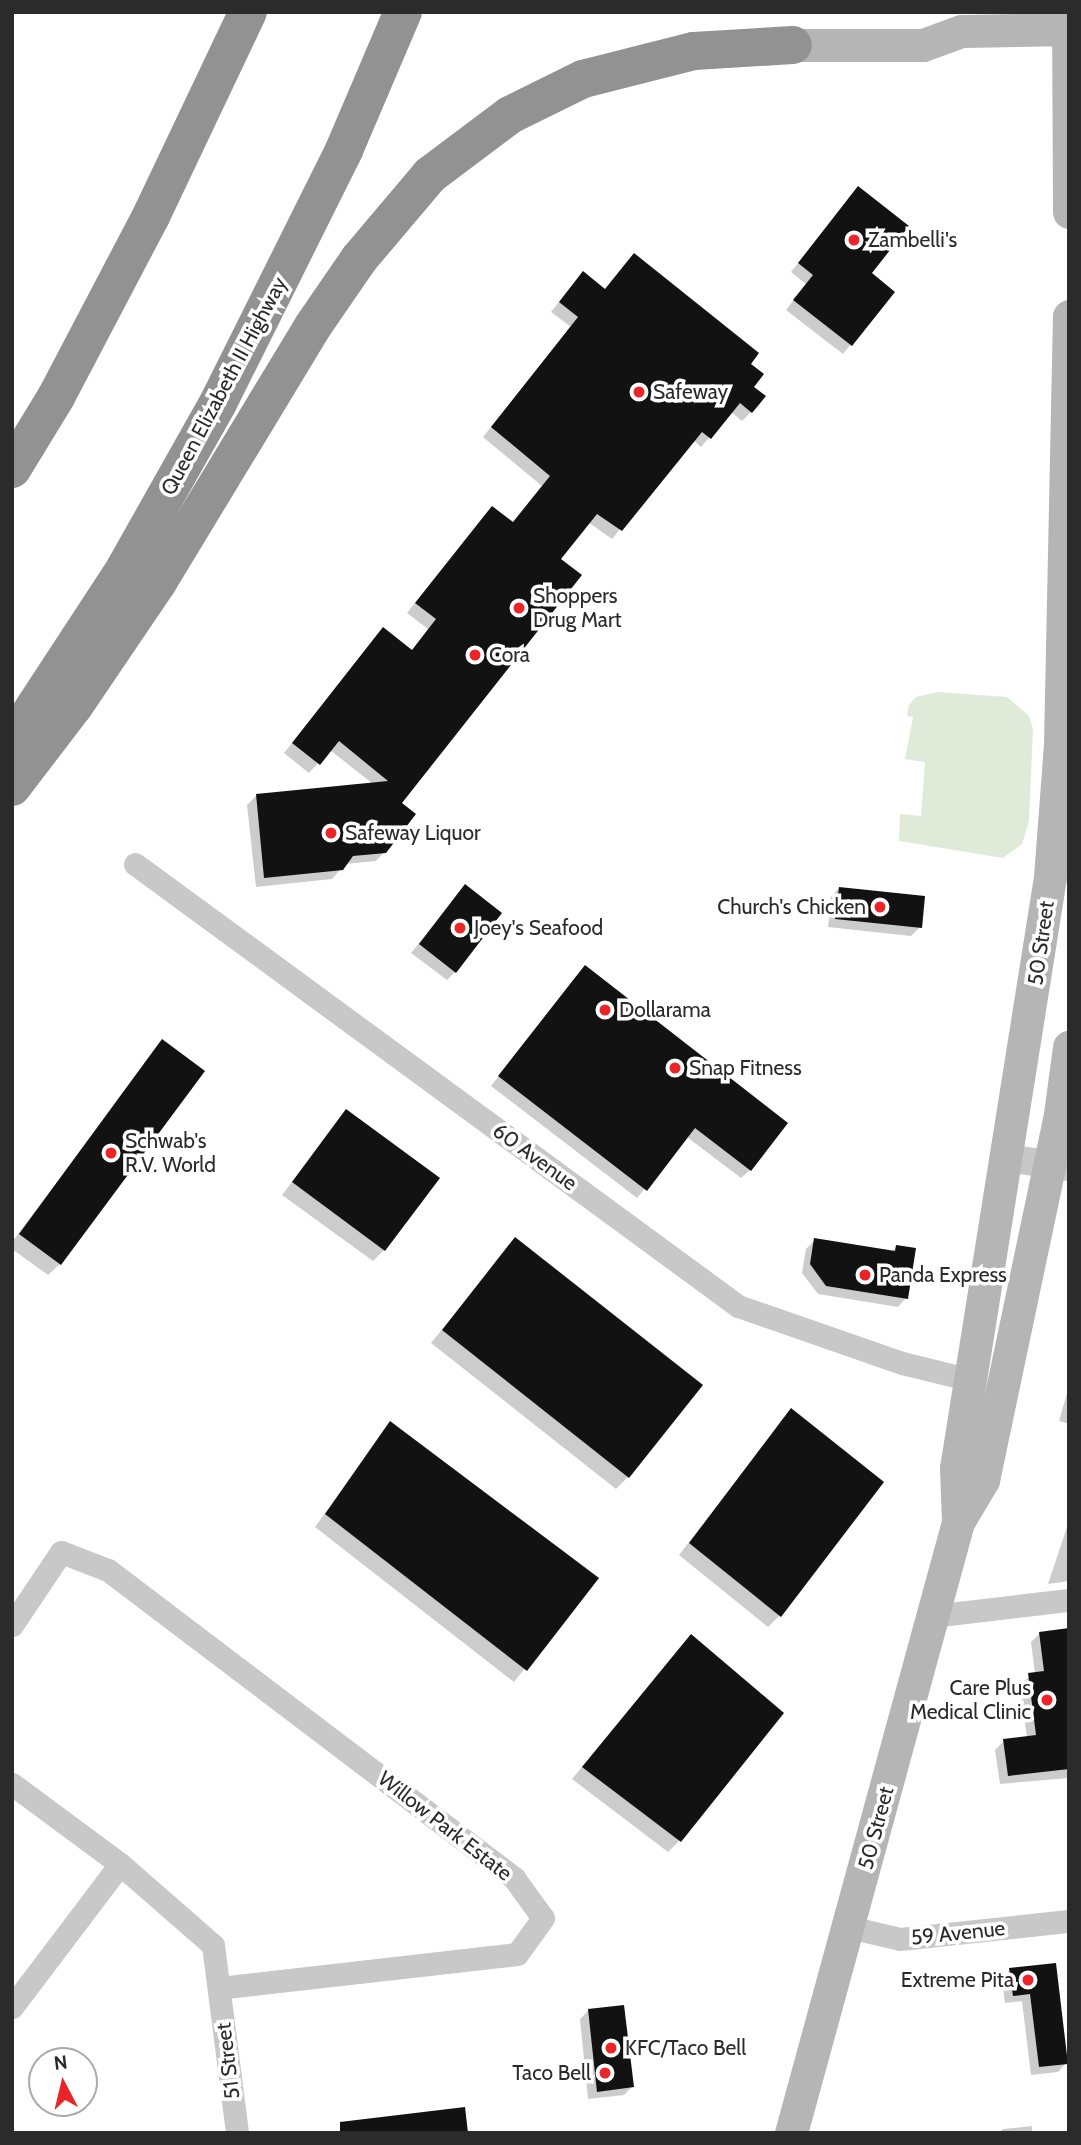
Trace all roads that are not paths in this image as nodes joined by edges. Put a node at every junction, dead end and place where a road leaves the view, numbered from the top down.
1 (248, 12) edge
2 (403, 12) edge
3 (1068, 12) edge
4 (1068, 29) edge
5 (793, 45) joint
6 (1069, 212) edge
7 (1069, 316) edge
8 (12, 469) edge
9 (1067, 477) edge
10 (12, 741) edge
11 (12, 787) edge
12 (135, 864) dead end
13 (1069, 1047) edge
14 (1006, 1158) junction
15 (1059, 1166) edge
16 (971, 1380) junction
17 (958, 1522) junction
18 (1069, 1600) edge
19 (932, 1616) junction
20 (12, 1625) edge
21 (12, 1784) edge
22 (120, 1864) junction
23 (1069, 1921) edge
24 (849, 1927) junction
25 (220, 1988) junction
26 (12, 2007) edge
27 (237, 2133) edge
28 (791, 2133) edge

1 - 8 highway
2 - 10 highway, Queen Elizabeth II Highway
3 - 4 main road
4 - 5 main road
4 - 6 main road
5 - 11 highway
7 - 9 main road, 50 Street
9 - 14 main road, 50 Street
12 - 16 street, 60 Avenue
13 - 15 main road, 50 Street
14 - 15 street
14 - 16 main road, 50 Street
15 - 17 main road, 50 Street
16 - 17 main road, 50 Street
17 - 19 main road, 50 Street
18 - 19 street
19 - 24 main road, 50 Street
20 - 25 street, Willow Park Estate
21 - 22 street
22 - 25 street
22 - 26 street
23 - 24 street, 59 Avenue
24 - 28 main road, 50 Street
25 - 27 street, 51 Street

